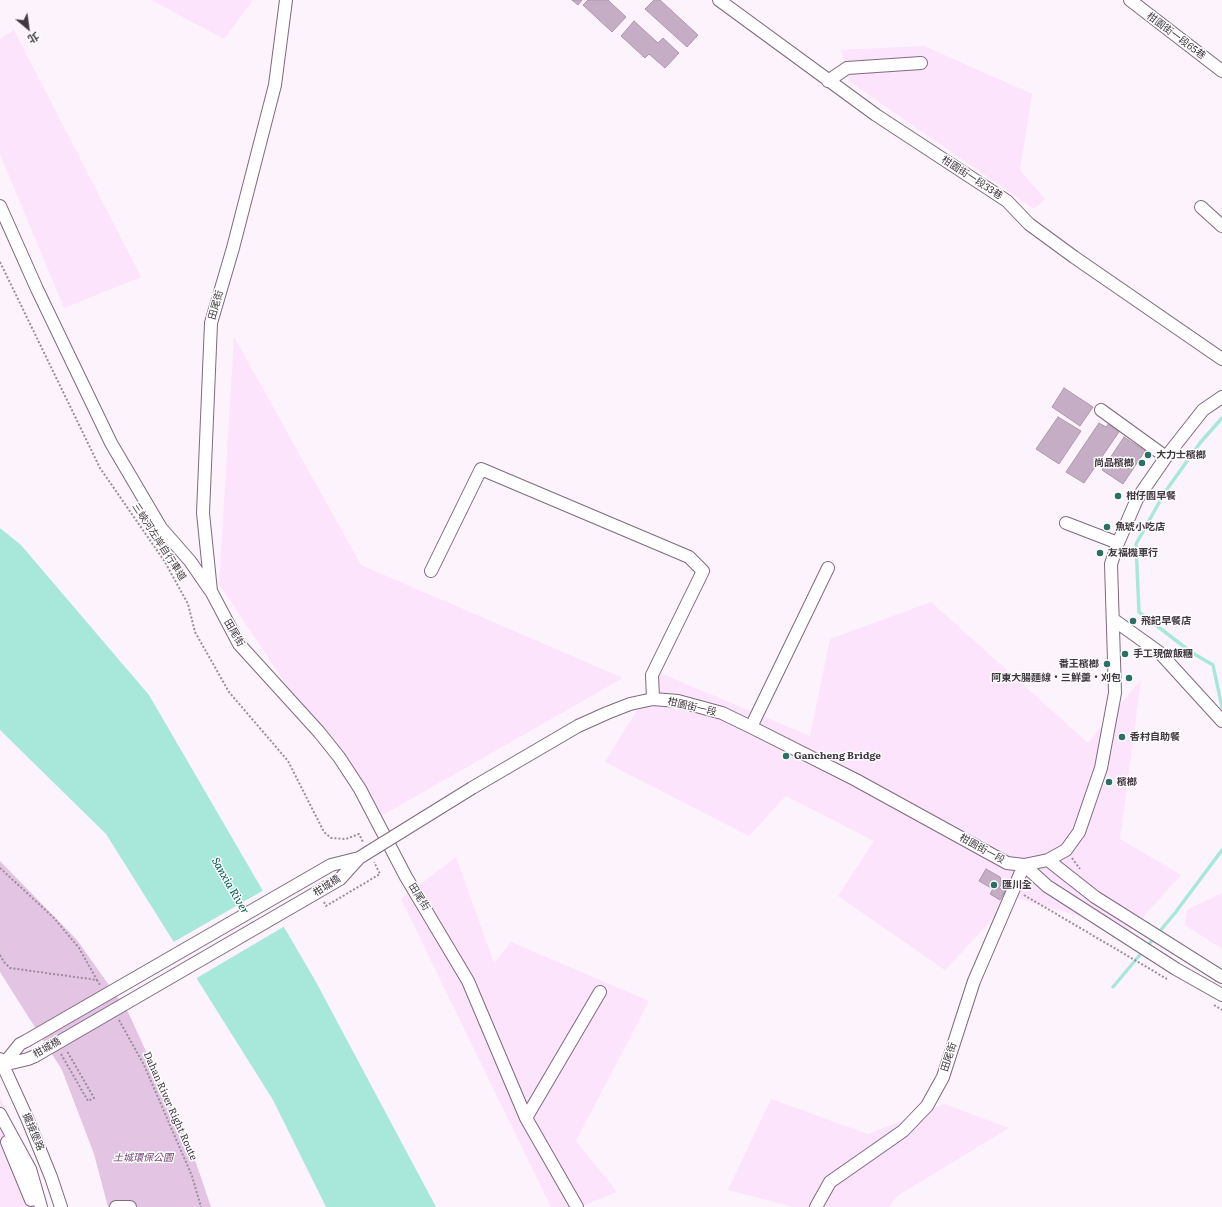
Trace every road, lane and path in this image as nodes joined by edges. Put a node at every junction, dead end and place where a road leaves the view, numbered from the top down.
1 (286, 0) edge
2 (719, 0) edge
3 (1130, 0) edge
4 (921, 63) dead end
5 (1222, 71) edge
6 (828, 80) junction
7 (0, 206) edge
8 (1202, 207) dead end
9 (1222, 226) edge
10 (0, 262) edge
11 (1222, 359) edge
12 (1222, 397) edge
13 (1101, 410) dead end
14 (1166, 457) junction
15 (1066, 523) dead end
16 (1118, 543) junction
17 (828, 568) dead end
18 (431, 571) dead end
19 (211, 591) junction
20 (1114, 620) junction
21 (653, 699) junction
22 (1222, 720) edge
23 (751, 726) junction
24 (472, 788) joint
25 (362, 852) junction
26 (373, 860) dead end
27 (1048, 860) junction
28 (1024, 865) junction
29 (0, 868) edge
30 (1013, 888) junction
31 (323, 900) dead end
32 (0, 955) edge
33 (1222, 977) edge
34 (97, 980) junction
35 (1174, 983) dead end
36 (101, 986) dead end
37 (600, 992) dead end
38 (1222, 995) edge
39 (1208, 1002) dead end
40 (1222, 1010) edge
41 (118, 1017) dead end
42 (64, 1046) dead end
43 (61, 1054) dead end
44 (2, 1062) edge
45 (0, 1114) edge
46 (526, 1118) junction
47 (0, 1124) edge
48 (33, 1207) edge
49 (41, 1207) edge
50 (61, 1207) edge
51 (116, 1207) edge
52 (130, 1207) edge
53 (202, 1207) edge
54 (577, 1207) edge
55 (816, 1207) edge

1 - 19 street, 田尾街
2 - 6 street, 柑園街一段33巷
3 - 5 street, 柑園街一段65巷
4 - 6 street
6 - 11 street, 柑園街一段33巷
7 - 19 street
8 - 9 street
10 - 25 path, 三峽河左岸自行車道
12 - 14 street, 柑園街一段
13 - 14 street
14 - 16 street, 柑園街一段
15 - 16 street
16 - 20 street, 柑園街一段
17 - 23 street
18 - 21 street
19 - 46 street, 田尾街
20 - 22 street
20 - 27 street, 柑園街一段
21 - 23 street, 柑園街一段
21 - 24 street, 柑園街一段
23 - 28 street, 柑園街一段
24 - 25 street, 柑城橋, bridge
25 - 44 street, 柑城橋, bridge
25 - 44 street, 柑城橋, bridge
26 - 31 path
27 - 28 street, 柑園街一段
27 - 33 street
28 - 30 street, 田尾街
28 - 38 street
29 - 34 path
30 - 35 path
30 - 55 street, 田尾街
32 - 34 path
34 - 36 path
37 - 46 street
39 - 40 path
41 - 53 path, Dahan River Right Route
42 - 43 path
44 - 50 street, 擺接堡路
45 - 49 street
46 - 54 street, 田尾街
47 - 48 street
51 - 52 street

